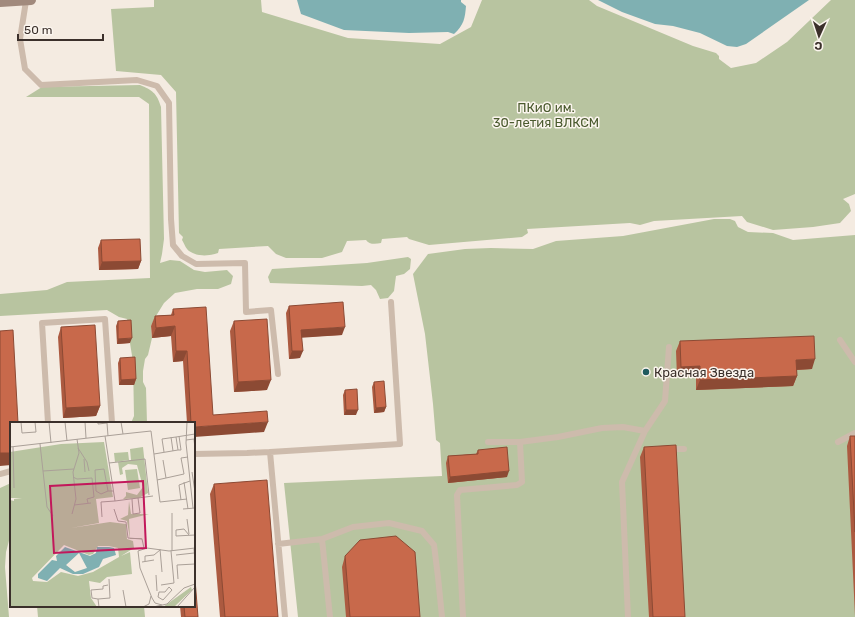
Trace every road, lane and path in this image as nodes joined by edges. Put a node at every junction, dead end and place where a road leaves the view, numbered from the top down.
1 (28, 0) edge
2 (0, 2) edge
3 (391, 302) dead end
4 (840, 340) dead end
5 (669, 347) dead end
6 (855, 362) edge
7 (278, 374) dead end
8 (48, 422) edge
9 (112, 422) edge
10 (645, 431) junction
11 (855, 433) edge
12 (488, 442) dead end
13 (520, 442) junction
14 (838, 442) dead end
15 (661, 449) edge
16 (684, 449) dead end
17 (270, 452) junction
18 (195, 454) edge
19 (10, 471) edge
20 (0, 474) edge
21 (322, 539) junction
22 (278, 544) junction
23 (285, 617) edge
24 (330, 617) edge
25 (442, 617) edge
26 (463, 617) edge
27 (628, 617) edge

1 - 2 main road
1 - 7 lane
3 - 17 lane
4 - 6 lane
5 - 10 lane
8 - 9 lane
10 - 13 lane
10 - 27 lane
11 - 14 lane
12 - 13 lane
13 - 26 lane
15 - 16 lane
17 - 18 lane
17 - 22 lane
19 - 20 lane
21 - 22 lane
21 - 24 lane
21 - 25 lane
22 - 23 lane

